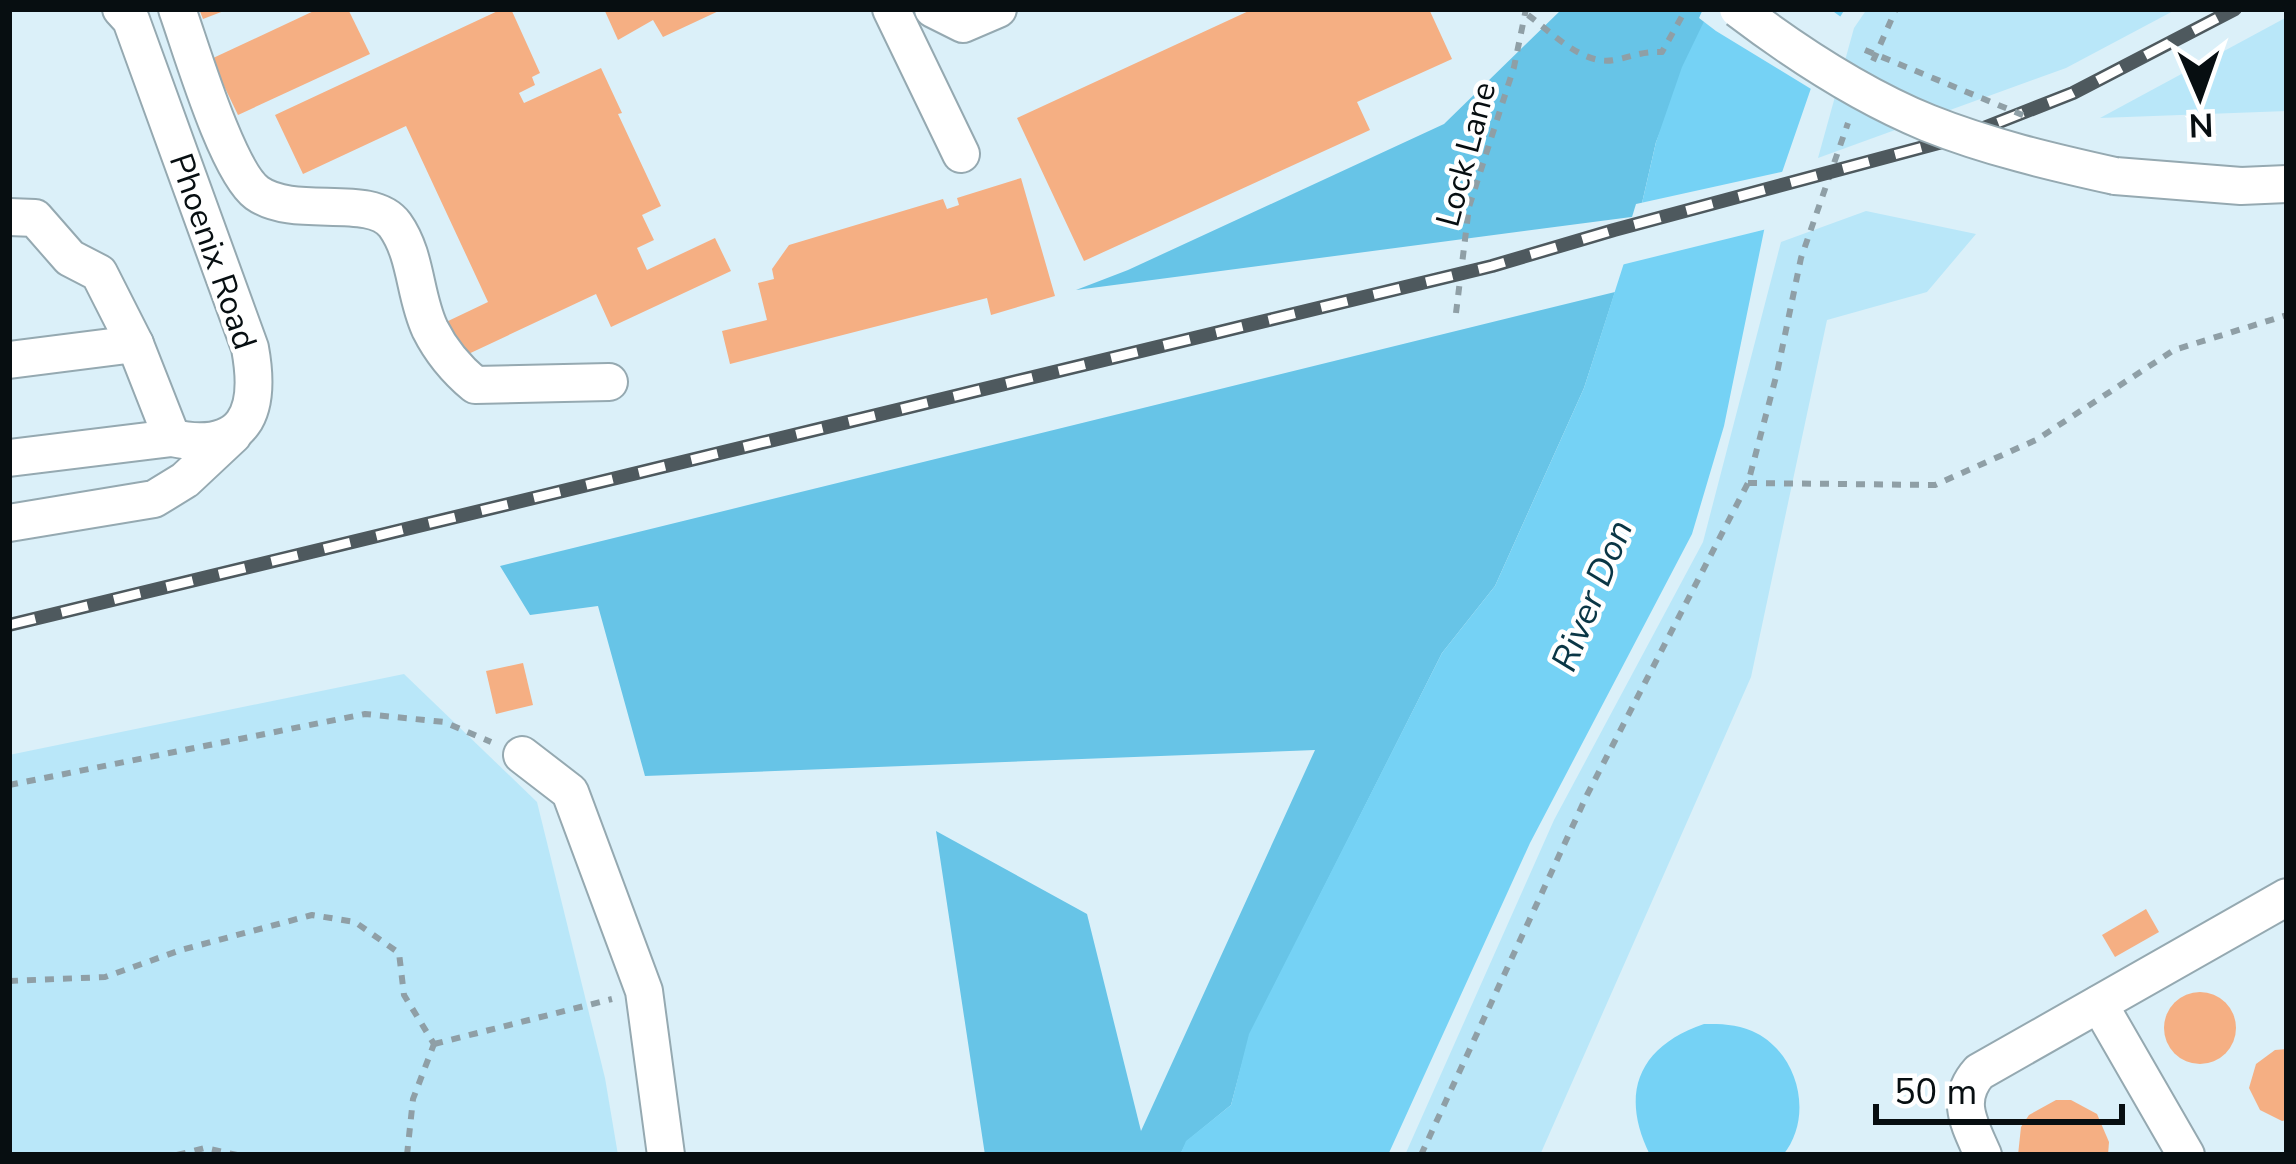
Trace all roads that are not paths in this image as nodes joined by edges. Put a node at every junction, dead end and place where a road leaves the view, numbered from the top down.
1 (122, 9) edge
2 (177, 9) edge
3 (891, 9) edge
4 (933, 9) edge
5 (998, 9) edge
6 (1738, 9) edge
7 (961, 154) dead end
8 (2287, 184) edge
9 (9, 218) edge
10 (135, 344) junction
11 (9, 360) edge
12 (609, 382) dead end
13 (239, 428) junction
14 (172, 438) junction
15 (9, 458) edge
16 (9, 523) edge
17 (522, 754) road end
18 (2287, 897) edge
19 (2099, 1004) junction
20 (666, 1155) edge
21 (1983, 1155) edge
22 (2186, 1155) edge

1 - 13 street, Phoenix Road
2 - 12 street
3 - 7 street
4 - 5 street
6 - 8 street, bridge
9 - 10 street
10 - 11 street
10 - 14 street
13 - 14 street
13 - 16 street
14 - 15 street
17 - 20 street
18 - 19 street
19 - 21 street
19 - 22 street

